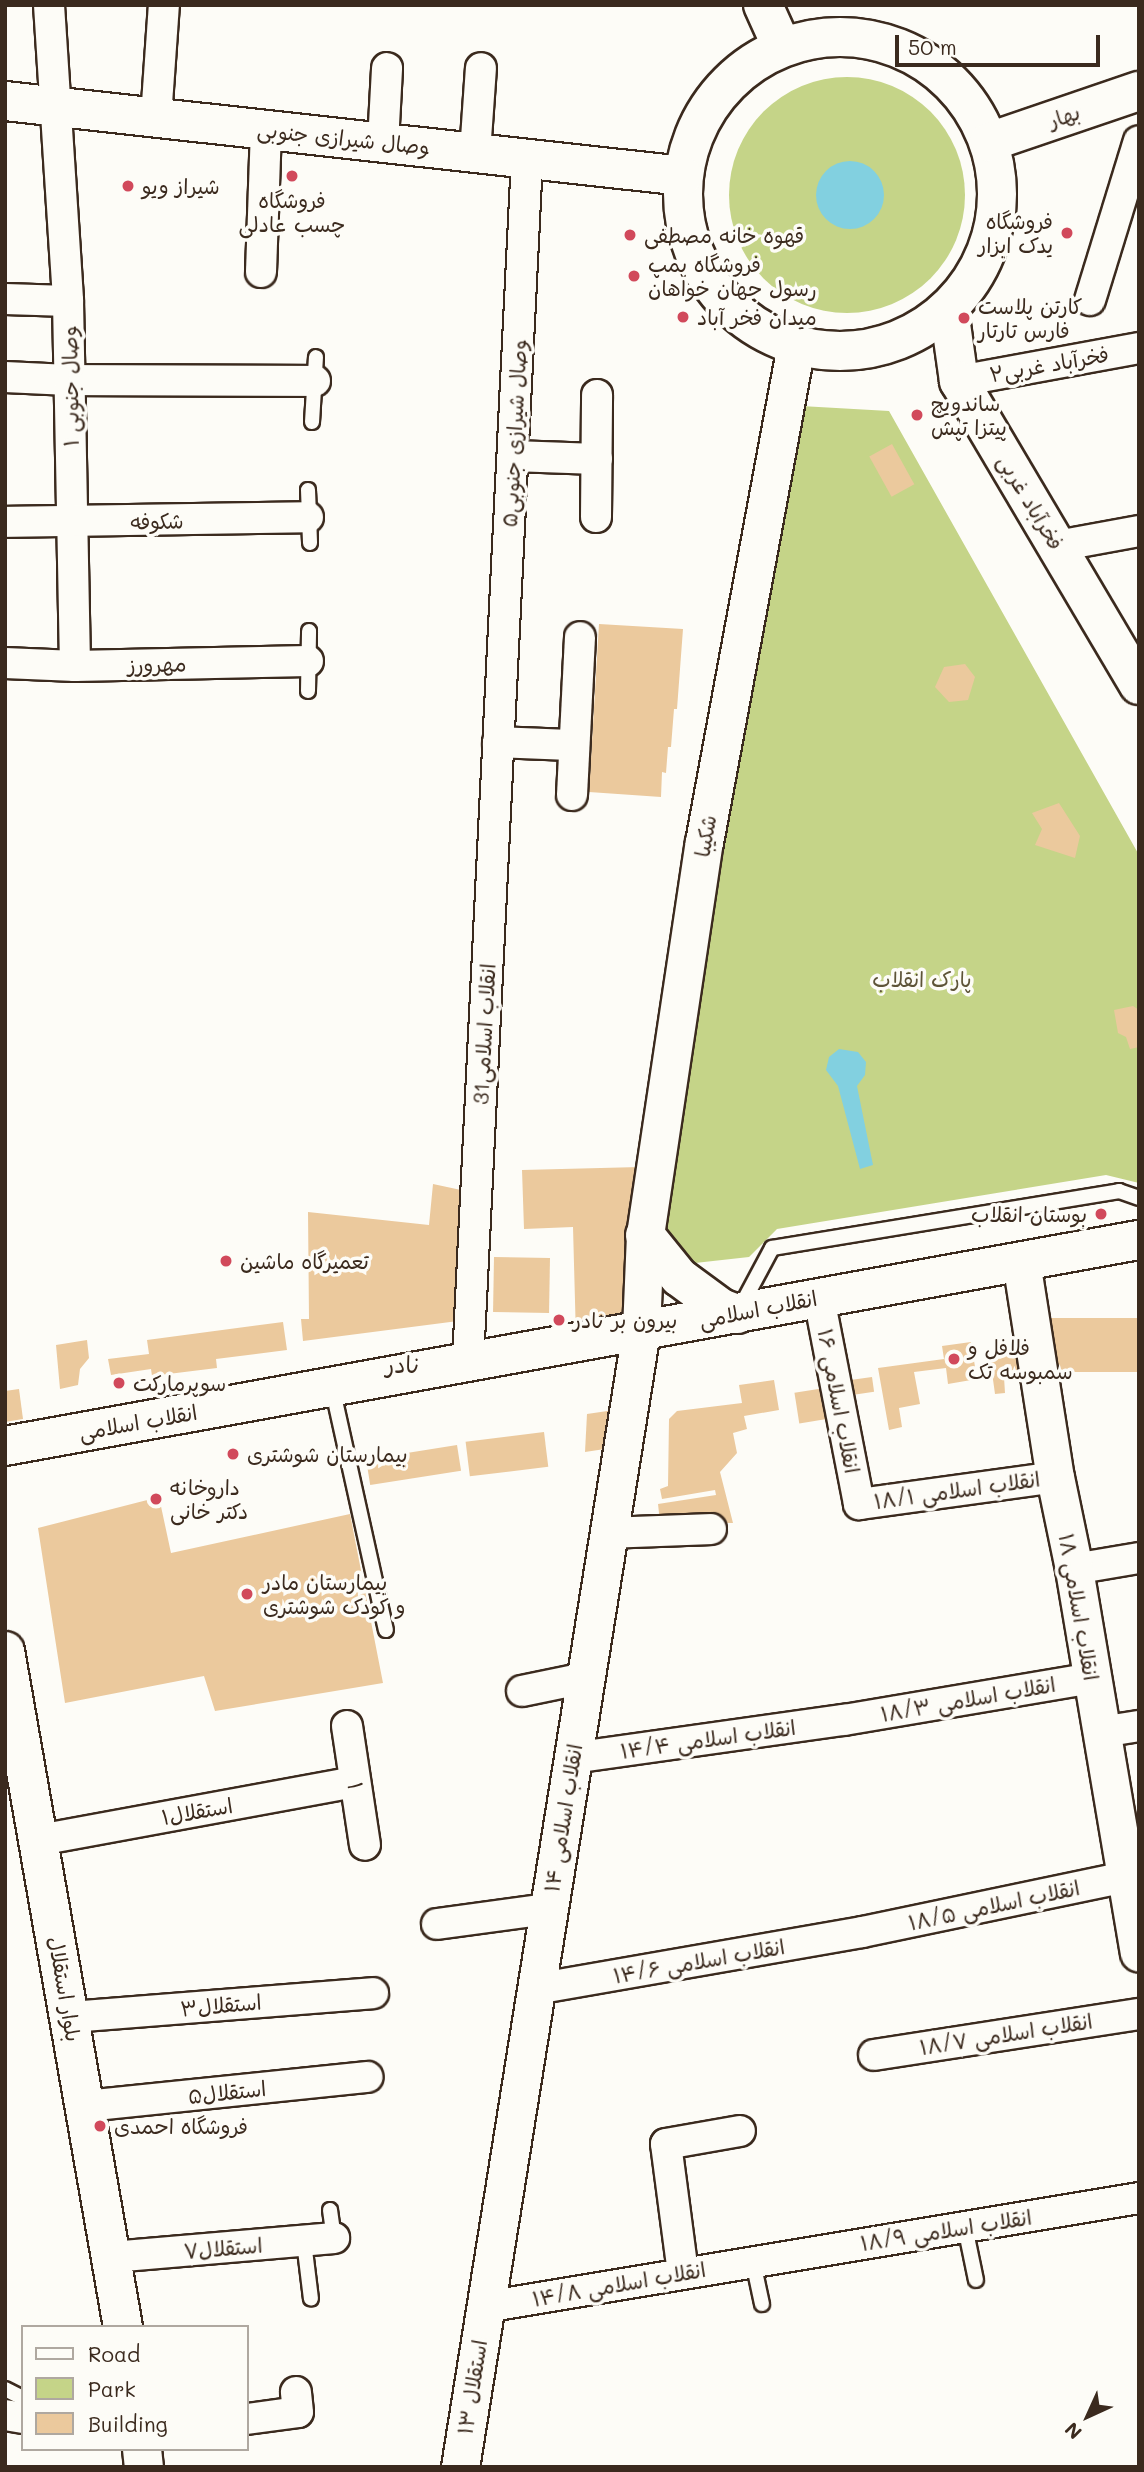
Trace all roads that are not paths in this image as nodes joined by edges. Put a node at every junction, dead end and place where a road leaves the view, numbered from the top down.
1 (49, 5) edge
2 (164, 5) edge
3 (763, 5) edge
4 (782, 47) junction
5 (387, 68) dead end
6 (481, 68) dead end
7 (1139, 91) edge
8 (5, 101) edge
9 (56, 107) junction
10 (156, 118) junction
11 (267, 130) junction
12 (1139, 141) edge
13 (989, 142) junction
14 (383, 143) junction
15 (475, 153) junction
16 (527, 159) junction
17 (683, 176) junction
18 (261, 272) dead end
19 (5, 299) edge
20 (1090, 300) dead end
21 (68, 301) junction
22 (948, 310) junction
23 (796, 345) junction
24 (1139, 348) edge
25 (315, 369) joint
26 (5, 377) edge
27 (69, 380) junction
28 (959, 381) junction
29 (597, 394) dead end
30 (312, 422) dead end
31 (513, 456) junction
32 (597, 459) junction
33 (309, 517) dead end
34 (596, 517) dead end
35 (5, 522) edge
36 (72, 523) junction
37 (1139, 531) edge
38 (1056, 546) junction
39 (309, 631) dead end
40 (580, 637) dead end
41 (308, 661) junction
42 (5, 663) edge
43 (75, 666) junction
44 (1139, 685) edge
45 (308, 691) dead end
46 (500, 707) joint
47 (498, 742) junction
48 (574, 745) junction
49 (572, 795) dead end
50 (1139, 1198) edge
51 (645, 1235) junction
52 (1139, 1240) edge
53 (1021, 1261) junction
54 (819, 1298) junction
55 (737, 1314) junction
56 (641, 1330) junction
57 (468, 1361) junction
58 (332, 1385) junction
59 (5, 1446) edge
60 (1055, 1477) junction
61 (859, 1504) joint
62 (710, 1529) dead end
63 (608, 1533) junction
64 (1139, 1558) edge
65 (1074, 1569) junction
66 (386, 1630) dead end
67 (5, 1651) edge
68 (585, 1678) junction
69 (1092, 1678) junction
70 (522, 1691) dead end
71 (844, 1720) joint
72 (347, 1726) dead end
73 (1139, 1726) edge
74 (1101, 1732) junction
75 (572, 1758) junction
76 (355, 1782) junction
77 (39, 1840) junction
78 (365, 1845) dead end
79 (1132, 1894) edge
80 (548, 1909) junction
81 (437, 1924) dead end
82 (862, 1933) joint
83 (1139, 1953) edge
84 (536, 1989) junction
85 (373, 1993) dead end
86 (1139, 2014) edge
87 (70, 2017) junction
88 (874, 2055) dead end
89 (368, 2077) dead end
90 (86, 2106) junction
91 (740, 2131) dead end
92 (1139, 2198) edge
93 (332, 2224) dead end
94 (965, 2227) junction
95 (304, 2242) junction
96 (111, 2257) junction
97 (753, 2262) junction
98 (683, 2273) junction
99 (976, 2280) dead end
100 (311, 2299) dead end
101 (762, 2304) dead end
102 (485, 2307) junction
103 (123, 2325) edge
104 (5, 2389) edge
105 (296, 2392) dead end
106 (21, 2397) edge
107 (248, 2419) edge
108 (460, 2467) edge

1 - 9 street, وصال جنوبی ۱
2 - 10 street
3 - 4 main road
4 - 13 main road
4 - 17 main road
5 - 14 street
6 - 15 street
7 - 13 main road, بهار
8 - 9 main road, وصال شیرازی جنوبی
9 - 10 main road, وصال شیرازی جنوبی
9 - 21 street, وصال جنوبی ۱
10 - 11 main road, وصال شیرازی جنوبی
11 - 14 main road, وصال شیرازی جنوبی
11 - 18 street
12 - 20 street
13 - 22 main road
14 - 15 main road, وصال شیرازی جنوبی
15 - 16 main road, وصال شیرازی جنوبی
16 - 17 main road, وصال شیرازی جنوبی
16 - 31 street, ۵وصال شیرازی جنوبی
17 - 23 main road
19 - 21 street
21 - 27 street, وصال جنوبی ۱
22 - 23 main road
22 - 28 main road, فخرآباد غربی
23 - 51 street, شکیبا
24 - 28 street, ۲فخرآباد غربی
25 - 27 street
25 - 30 lane
26 - 27 street
27 - 36 street, وصال جنوبی ۱
28 - 38 main road, فخرآباد غربی
29 - 32 street
31 - 32 street
31 - 46 street, ۵وصال شیرازی جنوبی
32 - 34 street
33 - 36 street, شکوفه
35 - 36 street, شکوفه
36 - 43 street, وصال جنوبی ۱
37 - 38 street
38 - 44 main road, فخرآباد غربی
39 - 41 lane
40 - 48 street
41 - 43 street, مهرورز
41 - 45 lane
42 - 43 street, مهرورز
46 - 47 street, 31انقلاب اسلامی
47 - 48 street
47 - 57 street, 31انقلاب اسلامی
48 - 49 street
50 - 55 lane
51 - 55 main road
51 - 56 street, شکیبا
52 - 53 main road, انقلاب اسلامی
53 - 54 main road, انقلاب اسلامی
53 - 60 street, ۱۸ انقلاب اسلامی
54 - 55 main road, انقلاب اسلامی
54 - 61 street, ۱۶ انقلاب اسلامی
55 - 56 main road, انقلاب اسلامی
56 - 57 main road, انقلاب اسلامی
56 - 63 street, ۱۴ انقلاب اسلامی
57 - 58 main road, انقلاب اسلامی
58 - 59 main road, انقلاب اسلامی
58 - 66 lane
60 - 61 street, ۱۸/۱ انقلاب اسلامی
60 - 65 street, ۱۸ انقلاب اسلامی
62 - 63 street
63 - 68 street, ۱۴ انقلاب اسلامی
64 - 65 street
65 - 69 street, ۱۸ انقلاب اسلامی
67 - 77 main road, بلوار استقلال
68 - 70 street
68 - 75 street, ۱۴ انقلاب اسلامی
69 - 71 street, ۱۸/۳ انقلاب اسلامی
69 - 74 street, ۱۸ انقلاب اسلامی
71 - 75 street, ۱۴/۴ انقلاب اسلامی
72 - 76 street, ۱
73 - 74 street
74 - 79 street, ۱۸ انقلاب اسلامی
75 - 80 street, ۱۴ انقلاب اسلامی
76 - 77 street, استقلال۱
76 - 78 street, ۱
77 - 87 main road, بلوار استقلال
79 - 82 street, ۱۸/۵ انقلاب اسلامی
79 - 83 street, ۱۸ انقلاب اسلامی
80 - 81 street
80 - 84 street, ۱۴ انقلاب اسلامی
82 - 84 street, ۱۴/۶ انقلاب اسلامی
84 - 102 street, ۱۴ انقلاب اسلامی
85 - 87 street, استقلال۳
86 - 88 street, ۱۸/۷ انقلاب اسلامی
87 - 90 main road, بلوار استقلال
89 - 90 street, استقلال۵
90 - 96 main road, بلوار استقلال
91 - 98 street
92 - 94 street, ۱۸/۹ انقلاب اسلامی
93 - 95 street, استقلال۷
94 - 97 street, ۱۸/۹ انقلاب اسلامی
94 - 99 lane
95 - 96 street, استقلال۷
95 - 100 lane
96 - 103 main road, بلوار استقلال
97 - 98 street, ۱۴/۸ انقلاب اسلامی
97 - 101 lane
98 - 102 street, ۱۴/۸ انقلاب اسلامی
102 - 108 street, ۱۳ استقلال
104 - 106 lane
105 - 107 street

